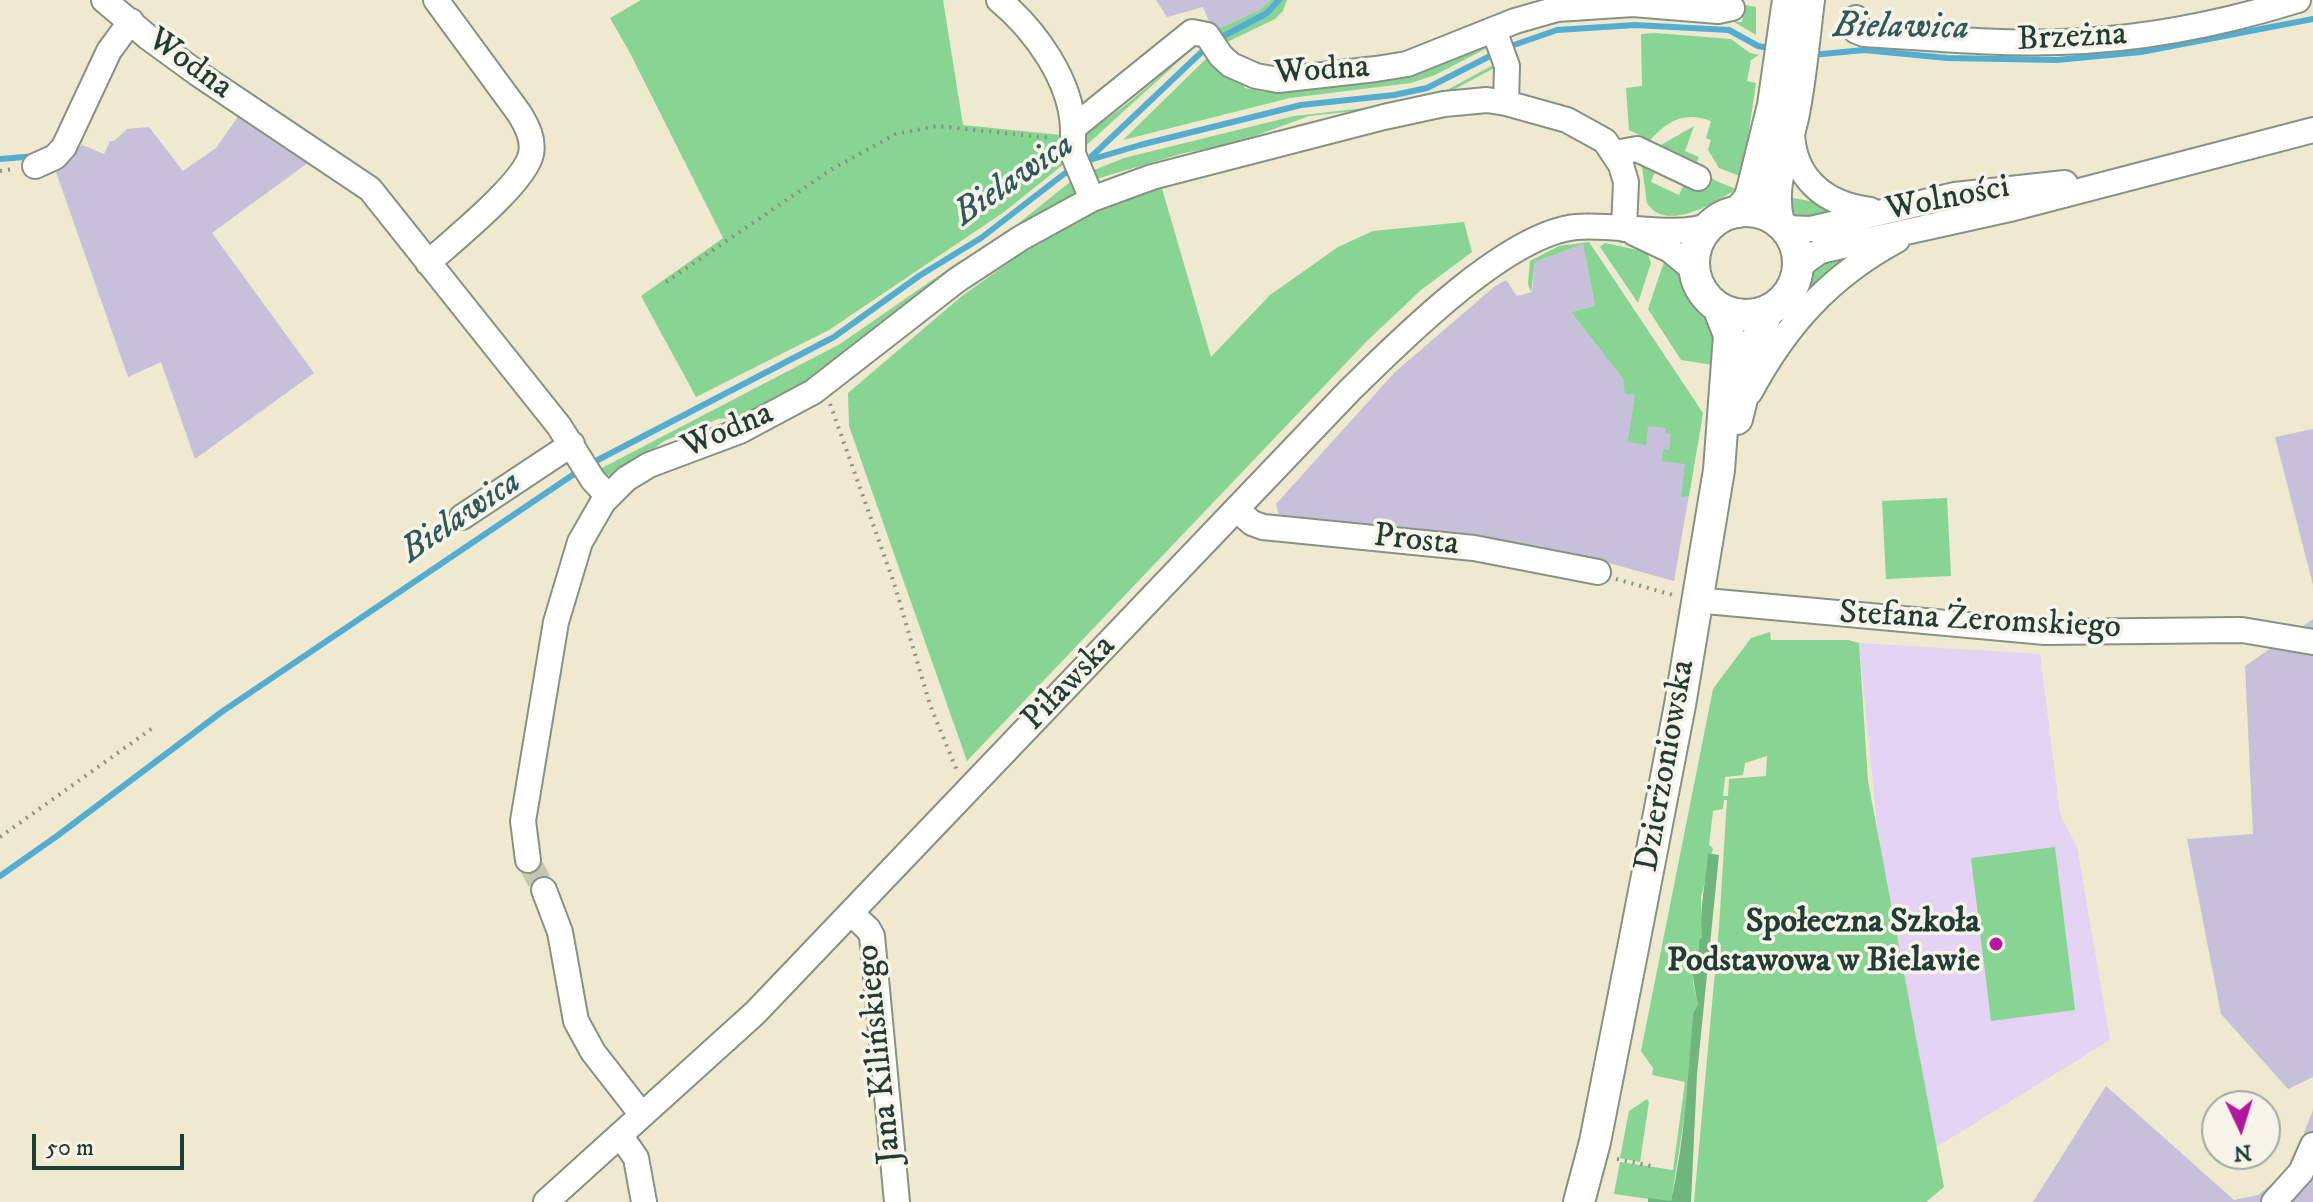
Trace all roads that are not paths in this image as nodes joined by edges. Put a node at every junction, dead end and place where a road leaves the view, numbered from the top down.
1 (436, 0) edge
2 (999, 0) edge
3 (1788, 0) edge
4 (1809, 0) edge
5 (2298, 0) edge
6 (109, 2) edge
7 (1732, 8) dead end
8 (2213, 11) edge
9 (1856, 18) dead end
10 (131, 21) junction
11 (1794, 32) junction
12 (1499, 44) junction
13 (1789, 69) junction
14 (1506, 103) junction
15 (1793, 119) junction
16 (2313, 130) edge
17 (1075, 149) junction
18 (1615, 153) junction
19 (35, 166) dead end
20 (1698, 178) dead end
21 (2112, 181) junction
22 (1092, 199) junction
23 (1885, 211) junction
24 (1738, 212) junction
25 (1710, 225) junction
26 (1782, 226) junction
27 (1624, 229) junction
28 (1921, 229) junction
29 (428, 263) junction
30 (1798, 267) junction
31 (1694, 270) junction
32 (1718, 307) junction
33 (1768, 310) junction
34 (1739, 412) junction
35 (575, 450) junction
36 (1719, 470) junction
37 (600, 488) junction
38 (1237, 510) junction
39 (462, 517) dead end
40 (1598, 572) road end
41 (1685, 598) junction
42 (2313, 642) edge
43 (528, 860) tunnel mouth
44 (544, 890) tunnel mouth
45 (851, 913) junction
46 (642, 1115) junction
47 (620, 1135) junction
48 (2313, 1145) edge
49 (546, 1202) edge
50 (644, 1202) edge
51 (897, 1202) edge
52 (1579, 1202) edge
53 (2274, 1202) edge

1 - 29 street
2 - 17 street
3 - 11 main road
4 - 11 main road
5 - 8 street, Brzeżna
6 - 10 street, Wodna
7 - 12 street
8 - 9 street, Brzeżna
10 - 19 street, Wodna
10 - 29 street, Wodna
11 - 13 main road
12 - 14 street
12 - 17 street, Wodna
13 - 15 main road
13 - 24 main road
14 - 18 street, Wodna
14 - 22 street, Wodna
15 - 23 street
15 - 26 main road
16 - 21 street, Wolności
17 - 22 street
18 - 20 street
18 - 27 street
21 - 23 street, Wolności
21 - 28 street, Wolności
22 - 37 street, Wodna
23 - 26 street, Wolności
24 - 25 main road
24 - 26 main road
25 - 27 street, Piławska
25 - 31 main road
26 - 30 main road
27 - 31 street, Piławska
27 - 38 street, Piławska
28 - 30 street, Wolności
28 - 34 street
29 - 35 street, Wodna
30 - 33 main road
31 - 32 main road
32 - 33 main road
32 - 36 main road, Dzierżoniowska
33 - 34 main road, Dzierżoniowska
34 - 36 main road, Dzierżoniowska
35 - 37 street, Wodna
35 - 39 street
36 - 41 main road, Dzierżoniowska
37 - 43 street
38 - 40 street, Prosta
38 - 45 street, Piławska
41 - 42 street, Stefana Żeromskiego
41 - 52 main road, Dzierżoniowska
44 - 46 street
45 - 46 street, Piławska
45 - 51 street, Jana Kilińskiego
46 - 47 street, Piławska
47 - 49 street, Piławska
47 - 50 street
48 - 53 street

